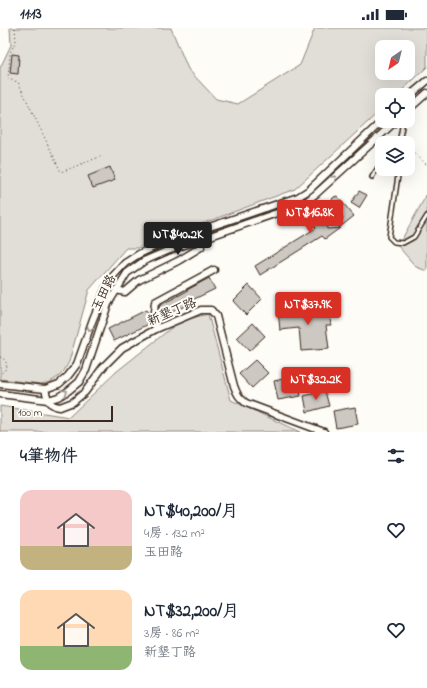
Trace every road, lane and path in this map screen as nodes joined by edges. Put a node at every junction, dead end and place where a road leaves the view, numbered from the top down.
1 (15, 28) edge
2 (427, 81) edge
3 (415, 91) edge
4 (427, 93) edge
5 (415, 104) edge
6 (375, 128) edge
7 (388, 128) edge
8 (415, 154) edge
9 (102, 156) dead end
10 (427, 165) edge
11 (375, 172) edge
12 (398, 176) edge
13 (372, 177) dead end
14 (427, 216) edge
15 (201, 247) dead end
16 (214, 270) dead end
17 (116, 290) junction
18 (156, 329) junction
19 (0, 356) edge
20 (0, 374) edge
21 (0, 384) edge
22 (45, 389) junction
23 (0, 394) edge
24 (48, 400) junction
25 (324, 432) edge

1 - 9 path
2 - 3 street
4 - 5 street
6 -> 22 street, 玉田路
17 -> 7 street, 玉田路
8 - 10 path
11 - 13 lane
12 - 14 lane
15 - 17 street
16 - 18 street
24 -> 17 street, 玉田路
18 - 24 street, 新墾丁路
18 - 25 street, 新墾丁路
19 - 20 path
21 - 22 street
22 - 24 street
23 - 24 street

